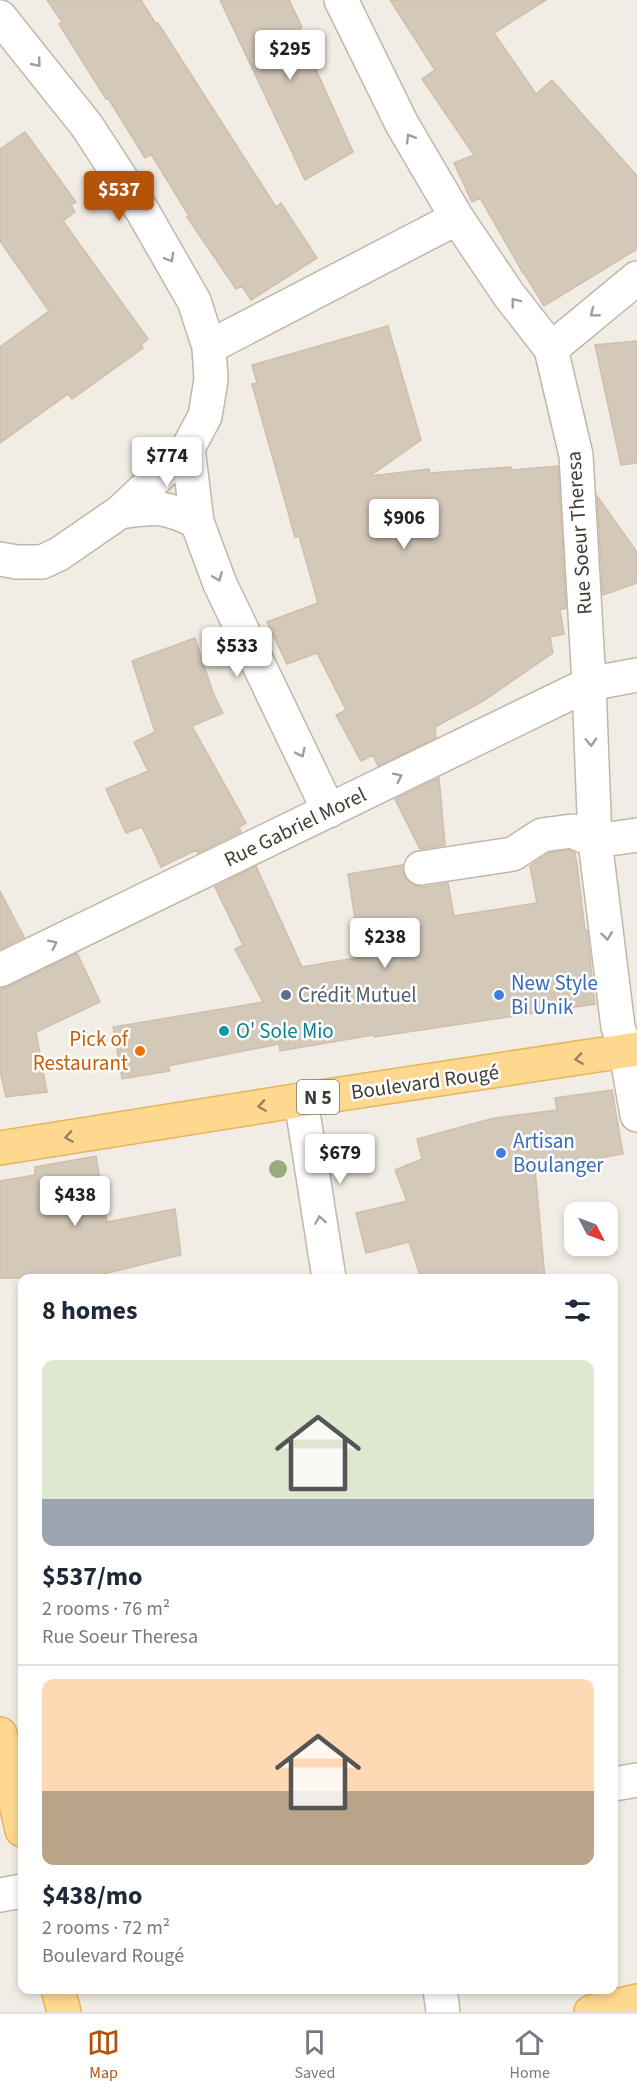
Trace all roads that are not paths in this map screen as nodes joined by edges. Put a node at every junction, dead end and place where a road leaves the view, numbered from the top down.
1 (341, 0) edge
2 (0, 17) edge
3 (457, 218) junction
4 (637, 278) edge
5 (209, 347) junction
6 (551, 349) junction
7 (188, 448) junction
8 (120, 512) junction
9 (196, 522) junction
10 (0, 559) edge
11 (637, 675) edge
12 (589, 684) junction
13 (329, 811) junction
14 (637, 835) edge
15 (595, 842) junction
16 (421, 868) dead end
17 (0, 970) edge
18 (632, 1051) edge
19 (301, 1100) junction
20 (637, 1115) edge
21 (0, 1148) edge
22 (328, 1274) edge
23 (0, 1734) edge
24 (637, 1780) edge
25 (618, 1783) edge
26 (18, 1813) edge
27 (18, 1892) edge
28 (0, 1895) edge
29 (59, 1994) edge
30 (441, 1994) edge
31 (637, 2001) edge
32 (64, 2012) edge
33 (443, 2012) edge
34 (591, 2012) edge

3 -> 1 street, Rue Soeur Theresa
2 -> 5 street
3 - 5 street
6 -> 3 street, Rue Soeur Theresa
4 -> 6 street
5 - 7 street
6 - 12 street, Rue Soeur Theresa
7 - 8 street
7 - 9 street
8 - 9 street
8 - 10 street
9 -> 13 street
11 - 12 street, Rue Gabriel Morel
13 -> 12 street, Rue Gabriel Morel
12 -> 15 street, Rue Soeur Theresa
17 -> 13 street, Rue Gabriel Morel
14 - 15 street
15 - 16 street
15 -> 18 street, Rue Soeur Theresa
18 -> 19 main road, Boulevard Rougé / N 5
18 - 20 street, Rue Soeur Theresa
19 -> 21 main road, Boulevard Rougé / N 5
22 -> 19 street
23 - 26 main road
24 - 25 street
27 - 28 street
29 - 32 main road
30 - 33 street
31 - 34 main road

